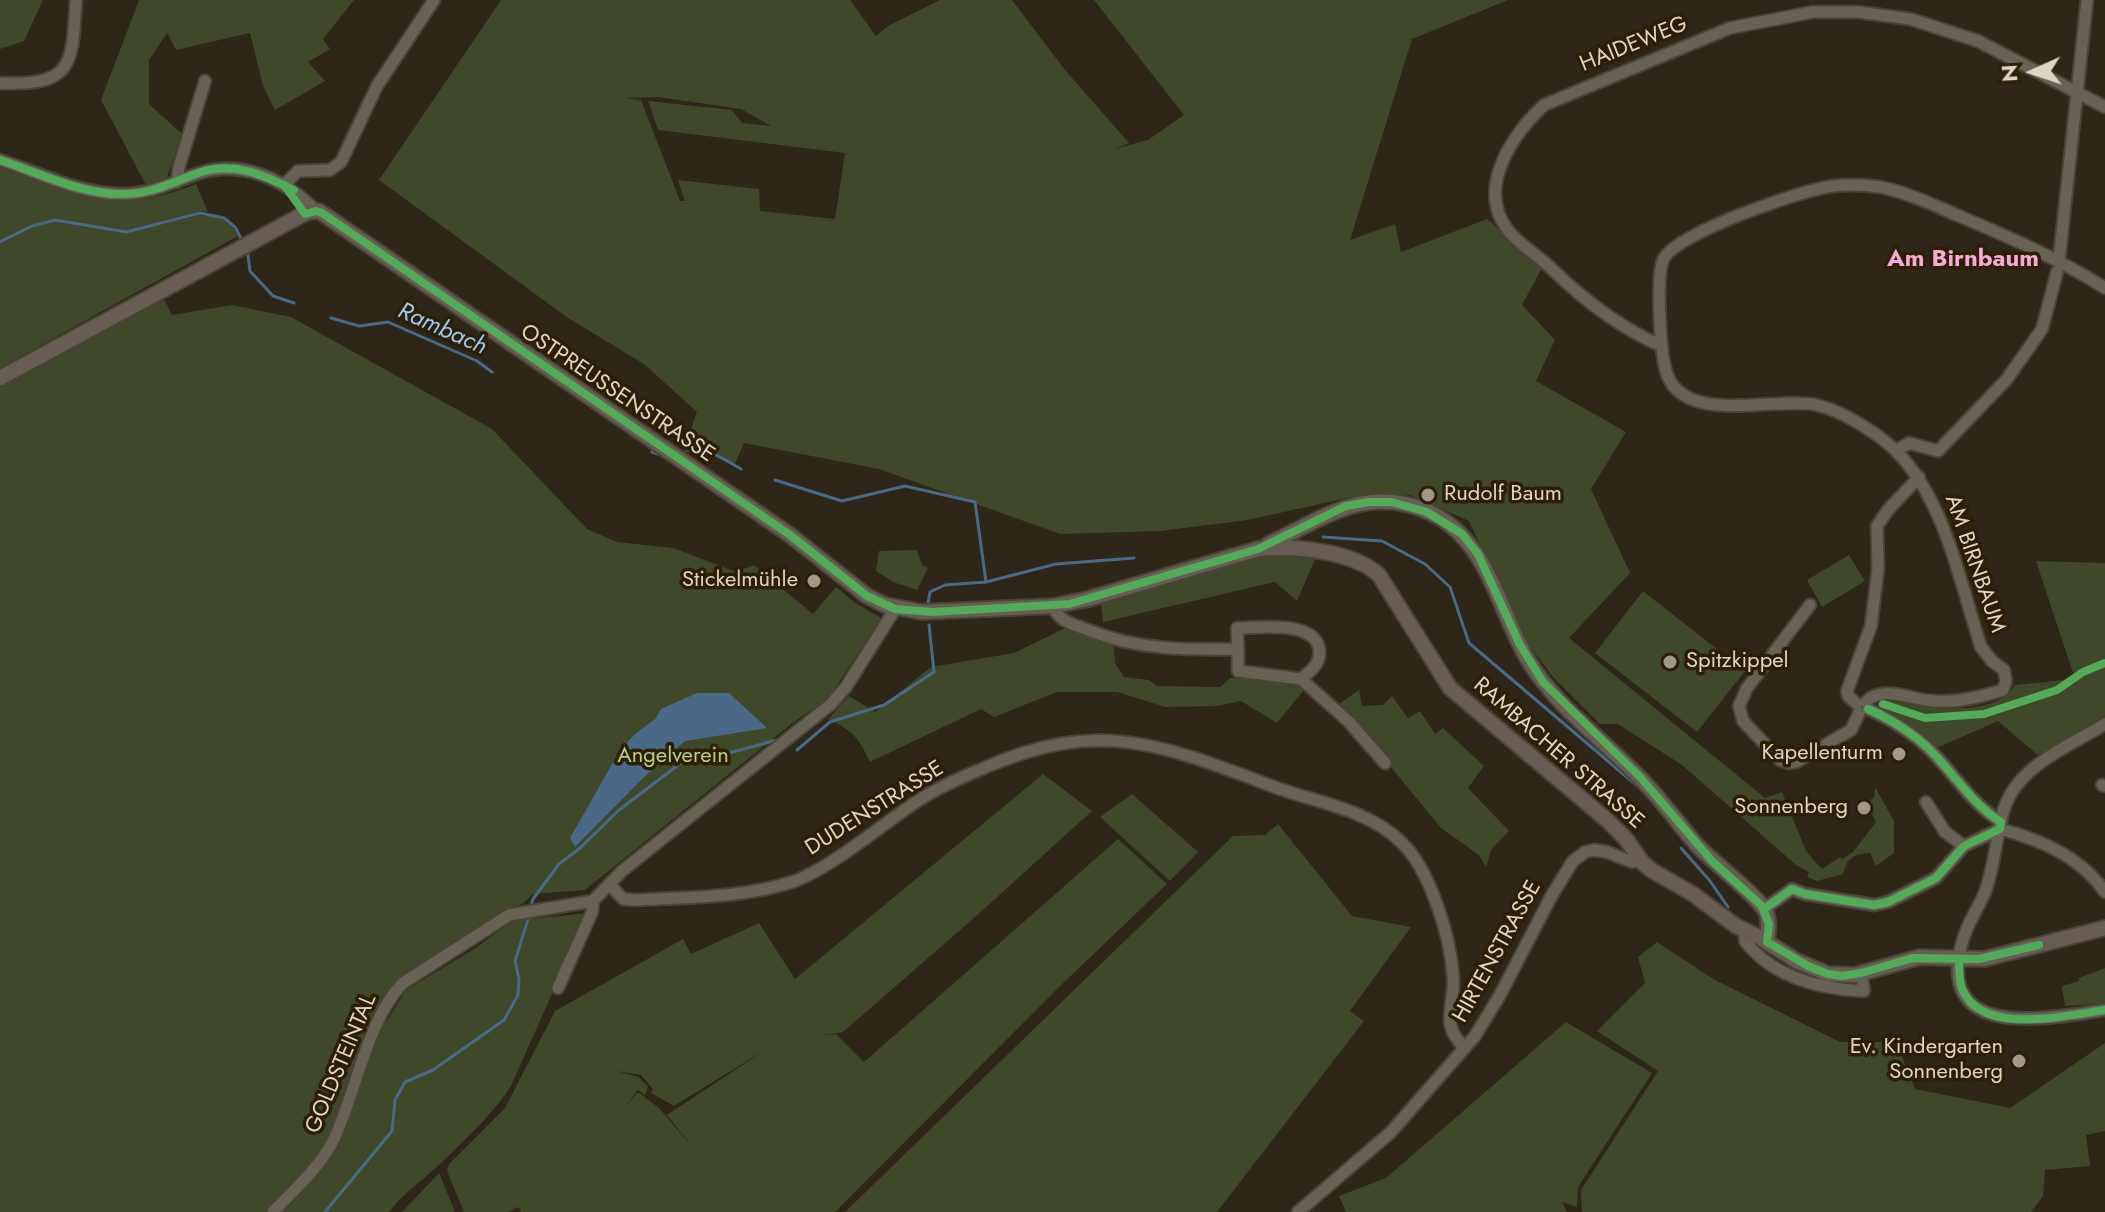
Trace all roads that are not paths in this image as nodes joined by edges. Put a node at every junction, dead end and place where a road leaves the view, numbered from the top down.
1 (76, 0) edge
2 (434, 0) edge
3 (2087, 0) edge
4 (205, 81) dead end
5 (0, 83) edge
6 (2076, 92) junction
7 (2105, 107) edge
8 (0, 160) edge
9 (177, 182) junction
10 (284, 185) junction
11 (310, 212) junction
12 (2058, 266) junction
13 (2105, 288) edge
14 (1662, 346) junction
15 (0, 378) edge
16 (1896, 451) junction
17 (1919, 477) junction
18 (1306, 526) junction
19 (1258, 549) junction
20 (1310, 549) junction
21 (1810, 605) dead end
22 (1053, 606) junction
23 (895, 609) junction
24 (1238, 649) junction
25 (1301, 679) junction
26 (1863, 707) junction
27 (2105, 724) edge
28 (1385, 763) dead end
29 (1926, 802) dead end
30 (2001, 826) junction
31 (1964, 846) junction
32 (1640, 860) junction
33 (609, 884) junction
34 (2105, 892) edge
35 (593, 901) junction
36 (1764, 909) junction
37 (2105, 928) edge
38 (1745, 931) junction
39 (1767, 942) junction
40 (1959, 959) junction
41 (1861, 973) junction
42 (558, 988) dead end
43 (2105, 1010) edge
44 (1465, 1048) junction
45 (273, 1212) edge
46 (1298, 1212) edge

1 - 5 street
2 - 10 street
3 - 6 street
4 - 9 street
6 - 7 street, HAIDEWEG
6 - 12 street
6 - 14 street, HAIDEWEG
8 - 9 street, OSTPREUSSENSTRASSE
9 - 10 street, OSTPREUSSENSTRASSE
10 - 11 street, OSTPREUSSENSTRASSE
11 - 15 main road
11 - 23 main road, OSTPREUSSENSTRASSE
12 - 13 street, AM BIRNBAUM
12 - 14 street, AM BIRNBAUM
12 - 16 street
14 - 16 street, AM BIRNBAUM
16 - 17 street, AM BIRNBAUM
17 - 26 street
17 - 26 street, AM BIRNBAUM
18 - 19 main road
18 - 20 main road
18 - 36 main road
19 - 20 main road, RAMBACHER STRASSE
19 - 22 main road, RAMBACHER STRASSE
20 - 32 main road, RAMBACHER STRASSE
21 - 26 street
22 - 23 main road, RAMBACHER STRASSE
22 - 24 street
23 - 33 street
24 - 25 street
24 - 25 street
25 - 28 street
26 - 30 street
27 - 30 street
29 - 31 street
30 - 31 street
30 - 34 street
30 - 40 street
31 - 36 street
32 - 38 main road, RAMBACHER STRASSE
32 - 44 street, HIRTENSTRASSE
33 - 35 street
33 - 44 street, DUDENSTRASSE
35 - 42 street
35 - 45 street, GOLDSTEINTAL
36 - 39 main road
37 - 40 main road, RAMBACHER STRASSE
38 - 39 main road, RAMBACHER STRASSE
38 - 41 street
39 - 41 main road, RAMBACHER STRASSE
40 - 41 main road, RAMBACHER STRASSE
40 - 43 street
44 - 46 street, HIRTENSTRASSE

